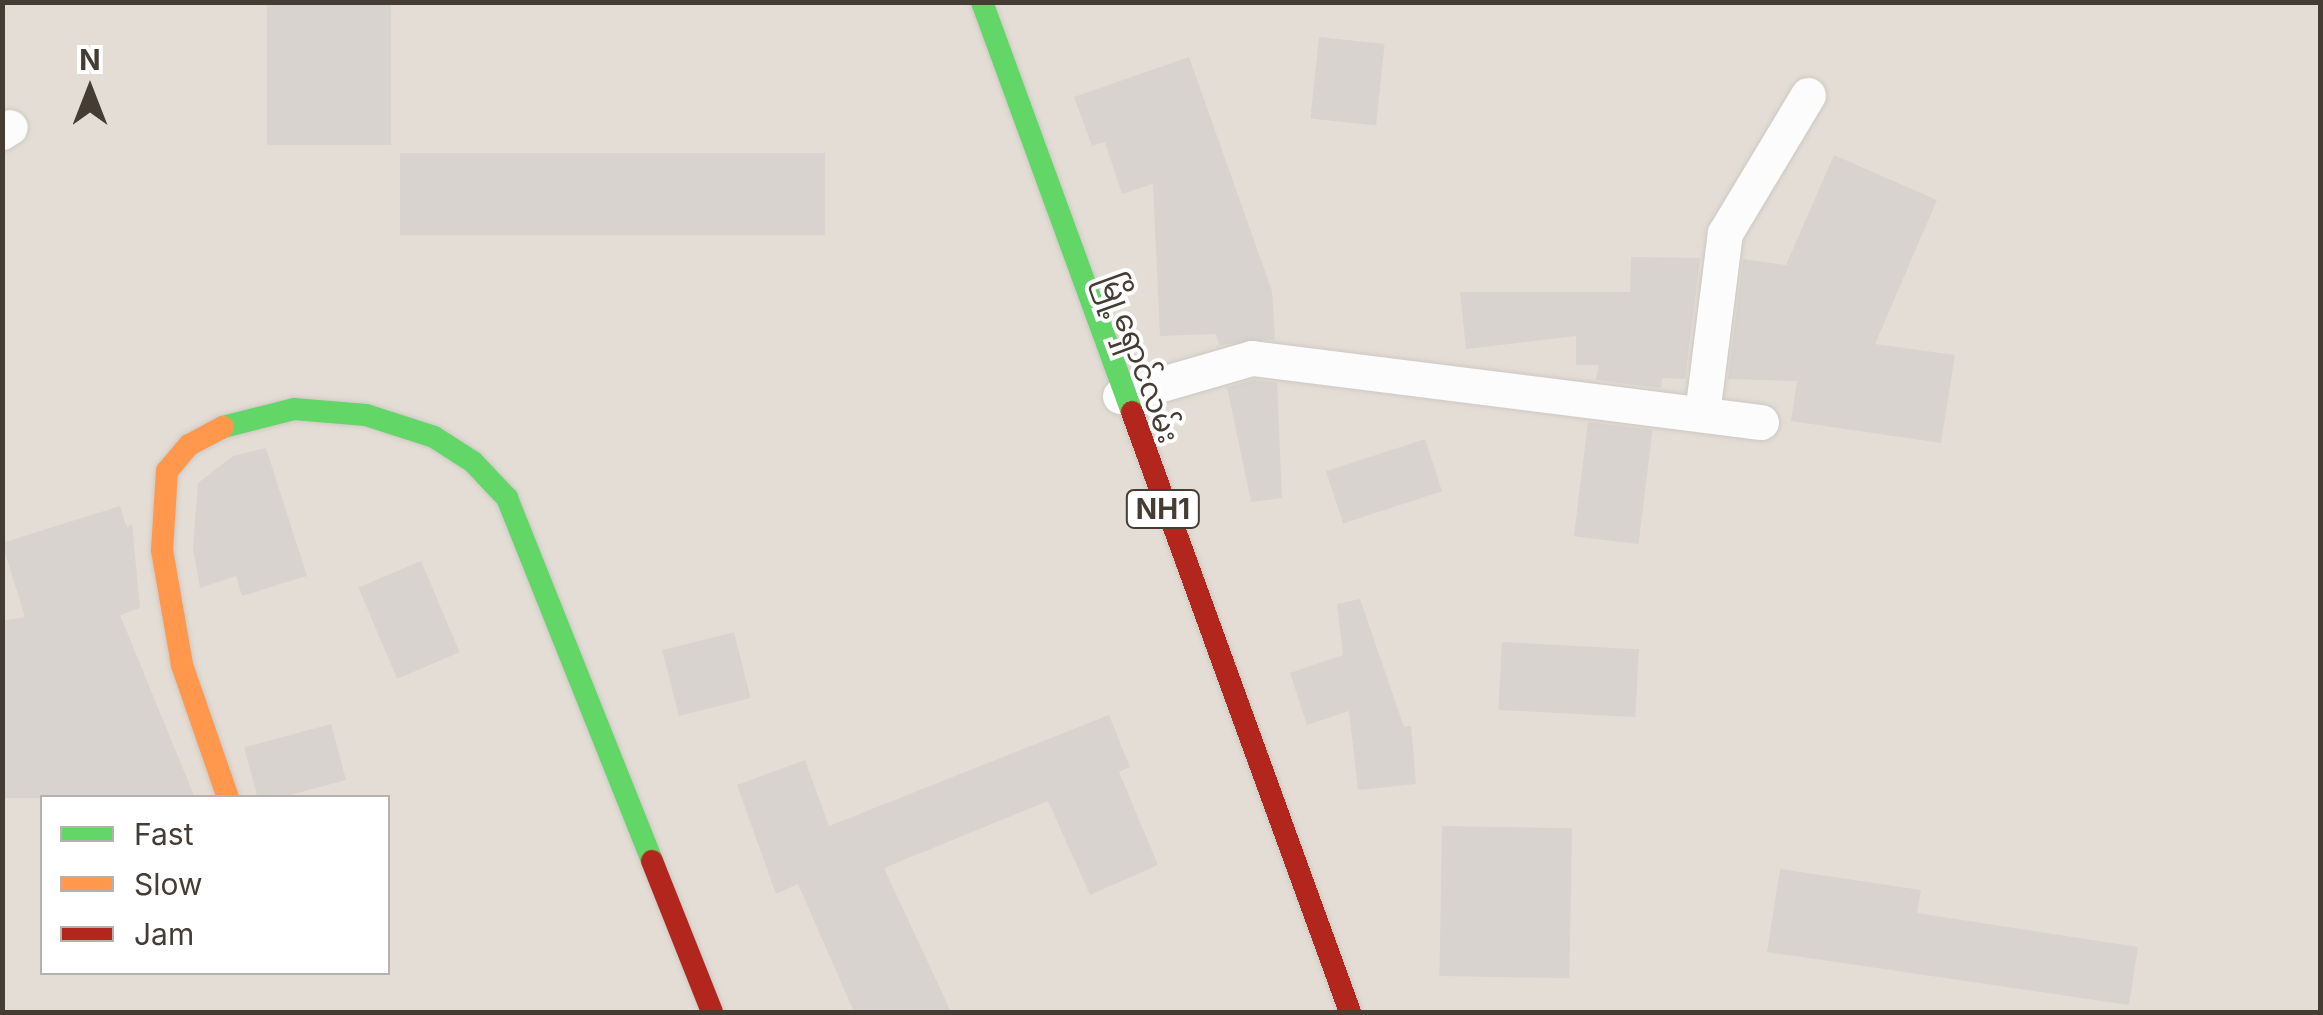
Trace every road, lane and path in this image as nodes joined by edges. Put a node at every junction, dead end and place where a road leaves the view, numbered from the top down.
1 (982, 2) edge
2 (1808, 95) dead end
3 (1120, 396) junction
4 (1702, 414) junction
5 (1762, 422) dead end
6 (227, 795) edge
7 (712, 1012) edge
8 (1350, 1012) edge

1 - 3 main road, မြို့ရှောင်လမ်း / NH1
2 - 4 lane
3 - 4 lane
3 - 8 main road, မြို့ရှောင်လမ်း / NH1
4 - 5 lane
6 - 7 main road

